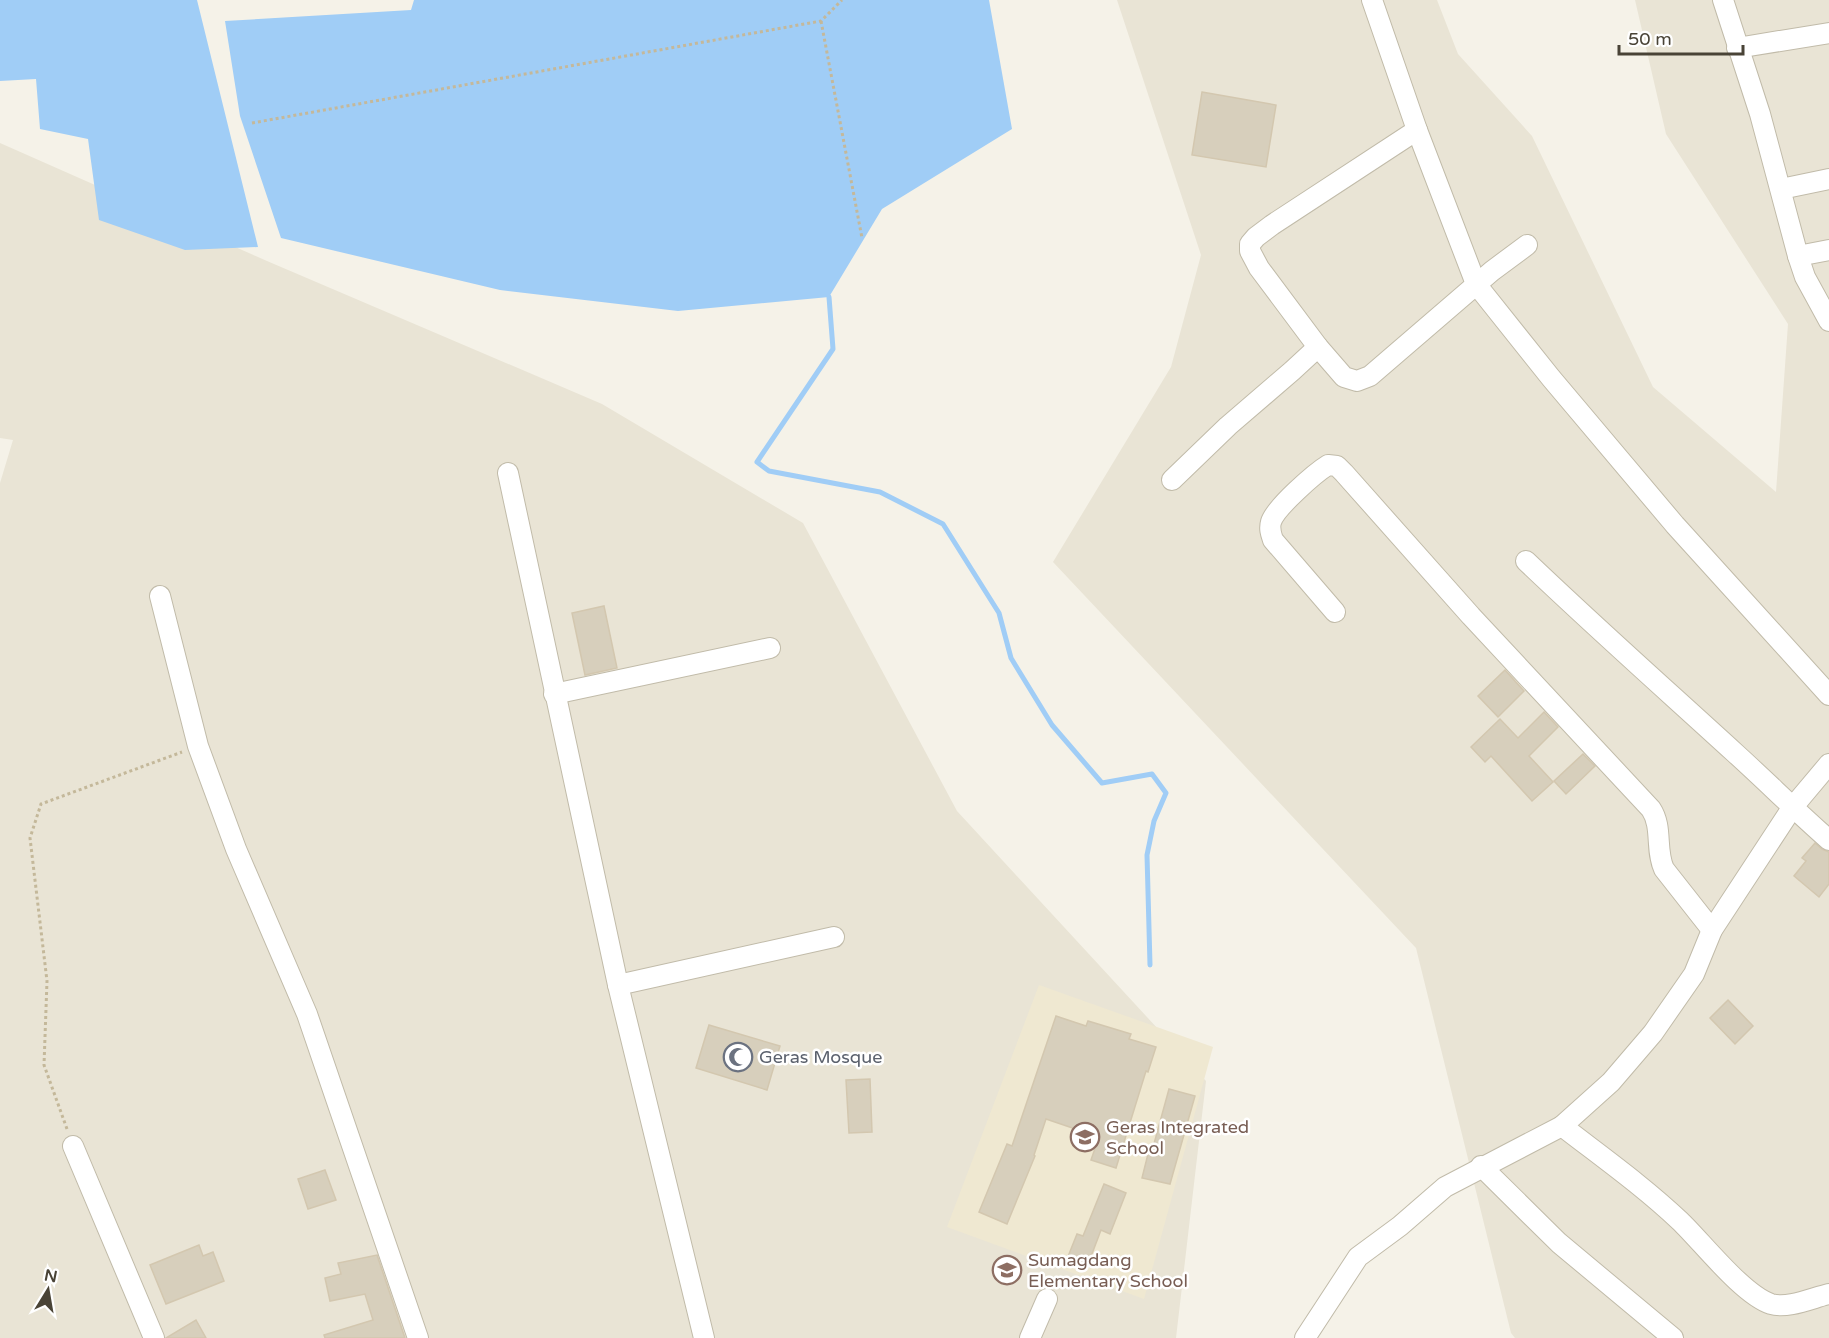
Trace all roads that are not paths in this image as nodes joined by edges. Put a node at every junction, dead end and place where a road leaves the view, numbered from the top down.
1 (1372, 0) edge
2 (1723, 0) edge
3 (1829, 33) edge
4 (1737, 48) junction
5 (1417, 130) junction
6 (1829, 179) edge
7 (1781, 189) junction
8 (1527, 245) dead end
9 (1829, 250) edge
10 (1798, 256) junction
11 (1476, 284) junction
12 (1829, 321) edge
13 (1318, 346) junction
14 (508, 473) dead end
15 (1173, 480) dead end
16 (1527, 561) dead end
17 (160, 596) dead end
18 (1335, 612) dead end
19 (770, 648) dead end
20 (554, 694) junction
21 (1829, 695) edge
22 (1826, 771) edge
23 (1792, 808) junction
24 (1829, 840) edge
25 (1712, 930) junction
26 (834, 937) dead end
27 (618, 985) junction
28 (1562, 1126) junction
29 (74, 1146) road end
30 (1481, 1166) junction
31 (1829, 1294) edge
32 (1047, 1299) dead end
33 (154, 1338) edge
34 (418, 1338) edge
35 (704, 1338) edge
36 (1030, 1338) edge
37 (1305, 1338) edge
38 (1672, 1338) edge

1 - 5 street
2 - 4 street
3 - 4 street
4 - 7 street
5 - 11 street
5 - 13 street
6 - 7 street
7 - 10 street
8 - 11 street
9 - 10 street
10 - 12 street
11 - 13 street
11 - 21 street
13 - 15 street
14 - 20 street
16 - 23 street
17 - 34 street
18 - 25 street
19 - 20 street
20 - 27 street
22 - 23 street
23 - 24 street
23 - 25 street
25 - 28 street
26 - 27 street
27 - 35 street
28 - 30 street
28 - 31 street
29 - 33 street
30 - 37 street
30 - 38 street
32 - 36 street

